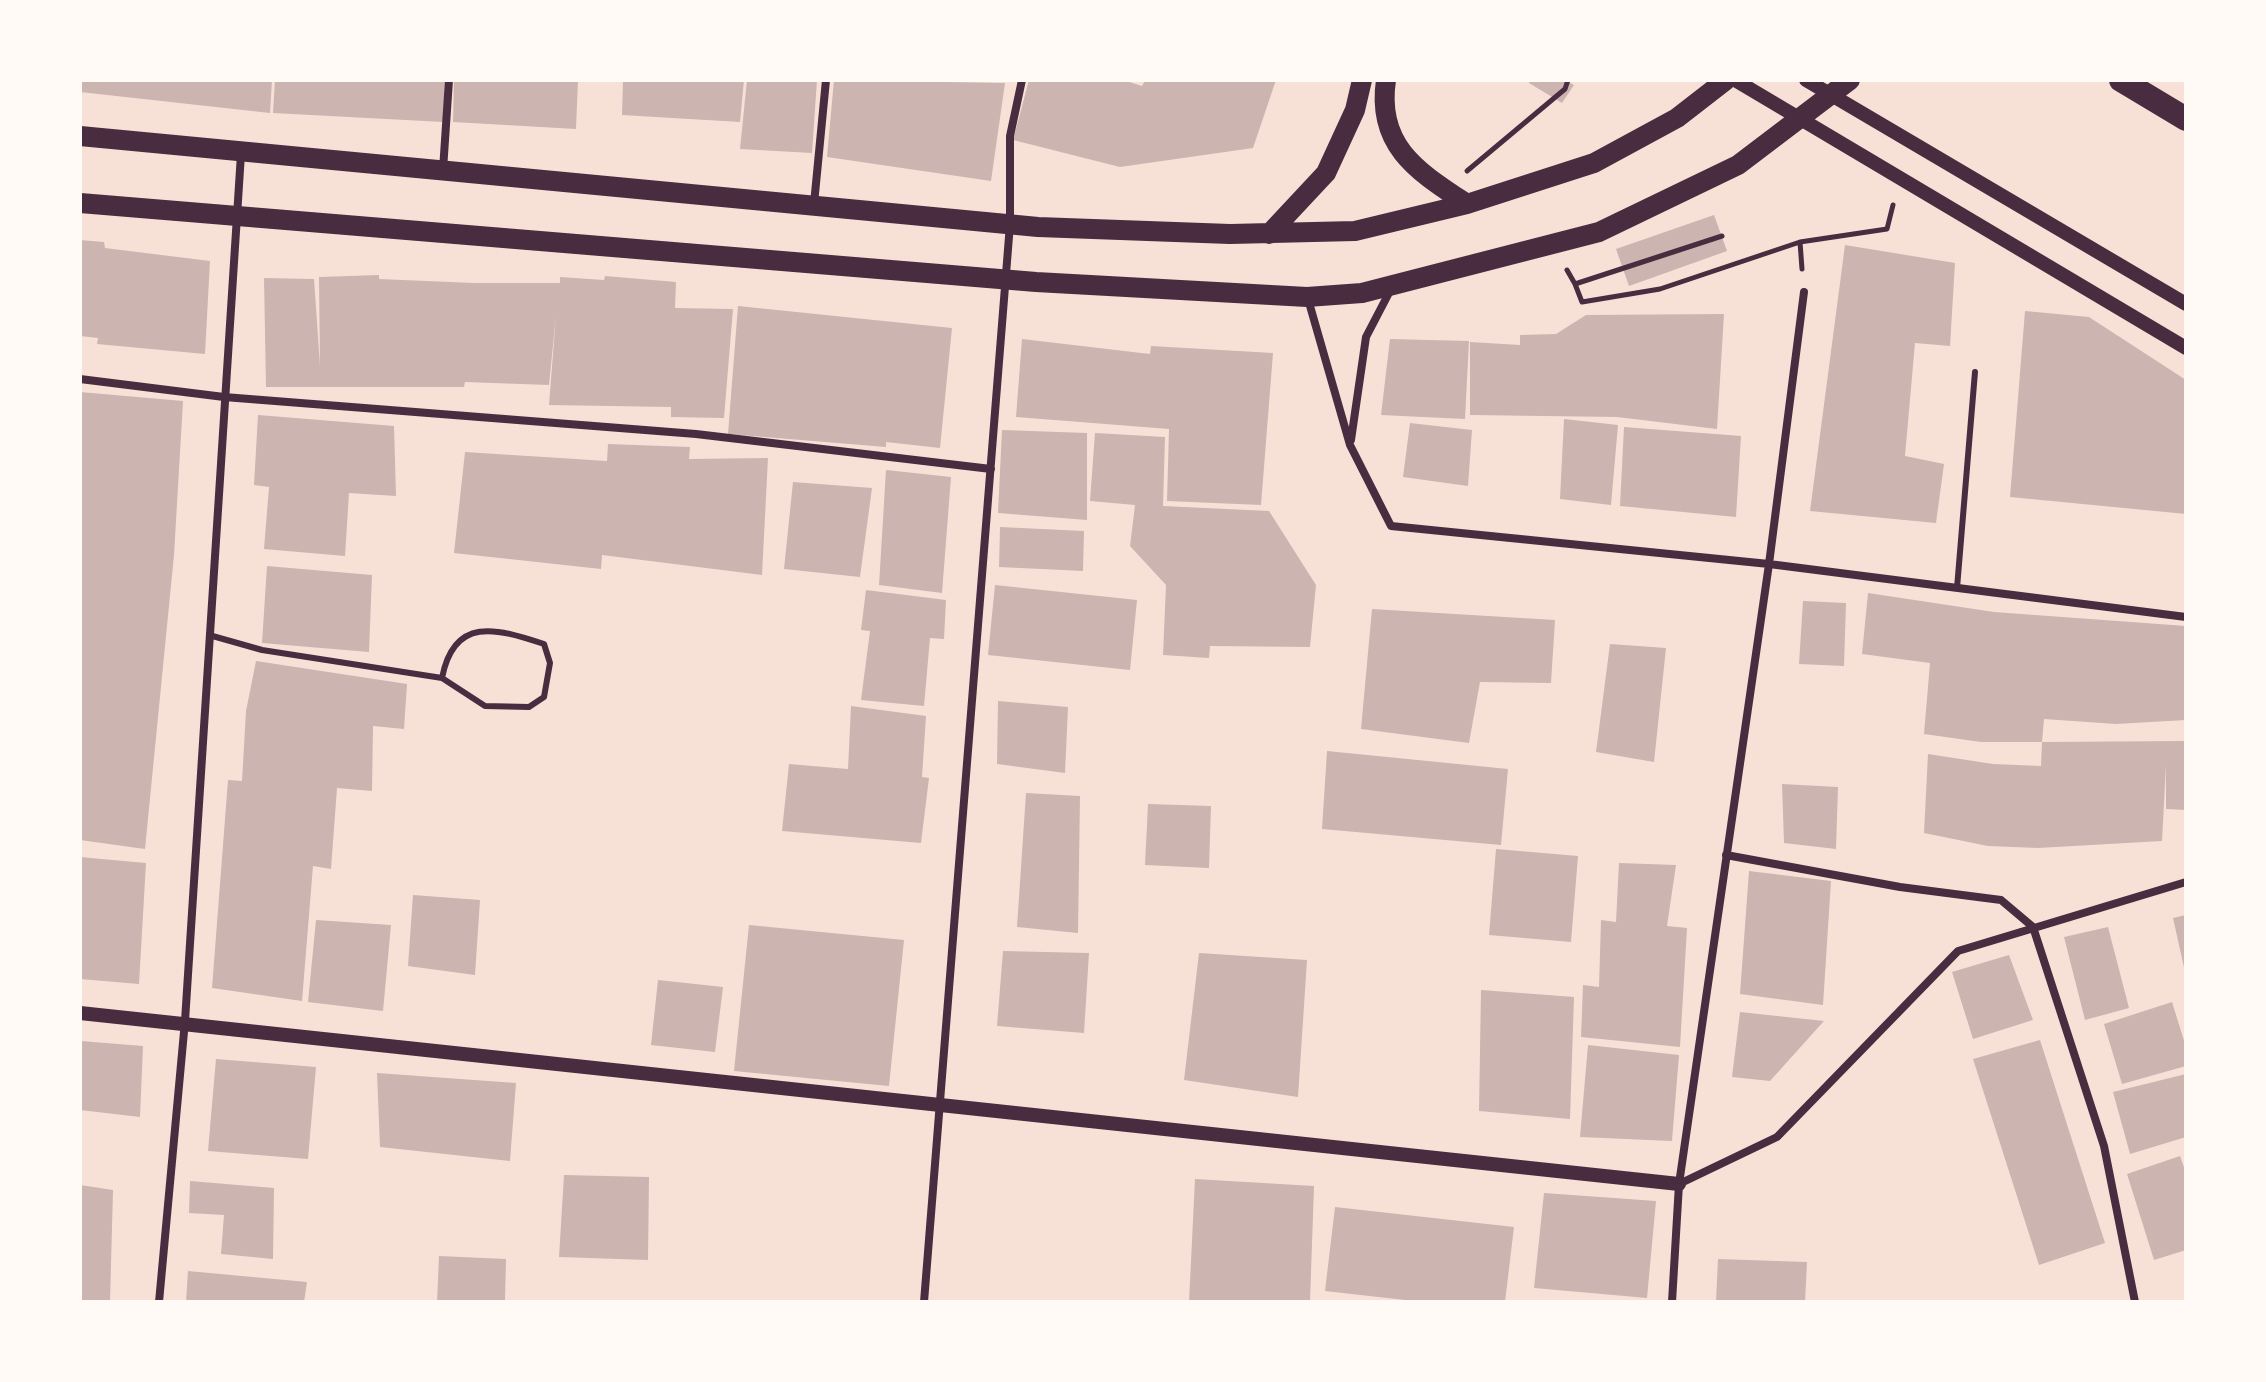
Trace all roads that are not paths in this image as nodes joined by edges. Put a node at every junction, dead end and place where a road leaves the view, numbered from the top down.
1 (449, 80) edge
2 (826, 80) edge
3 (1022, 80) edge
4 (1362, 80) edge
5 (1386, 80) edge
6 (1726, 80) edge
7 (1735, 80) edge
8 (1806, 80) edge
9 (1850, 80) edge
10 (2121, 80) edge
11 (2186, 119) edge
12 (80, 136) edge
13 (241, 151) junction
14 (443, 171) junction
15 (80, 203) edge
16 (814, 204) junction
17 (1467, 204) junction
18 (237, 218) junction
19 (1010, 224) junction
20 (1269, 234) junction
21 (1006, 280) junction
22 (1391, 287) junction
23 (1804, 292) dead end
24 (1307, 297) junction
25 (2186, 304) edge
26 (2186, 348) edge
27 (1975, 372) dead end
28 (80, 379) edge
29 (224, 397) junction
30 (1350, 445) junction
31 (991, 469) junction
32 (1769, 564) junction
33 (1957, 588) junction
34 (2186, 617) edge
35 (209, 635) junction
36 (442, 678) junction
37 (1726, 855) junction
38 (2186, 882) edge
39 (2033, 927) junction
40 (80, 1013) edge
41 (185, 1021) junction
42 (938, 1103) junction
43 (1679, 1184) junction
44 (159, 1302) edge
45 (924, 1302) edge
46 (1672, 1302) edge
47 (2135, 1302) edge

1 - 14 street
2 - 16 street
3 - 19 street
4 - 20 main road
5 - 17 main road
6 - 17 main road
7 - 26 street
8 - 25 street
9 - 22 main road
10 - 11 highway
12 - 13 main road
13 - 14 main road
13 - 18 street
14 - 16 main road
15 - 18 main road
16 - 19 main road
17 - 20 main road
18 - 21 main road
18 - 29 street
19 - 20 main road
19 - 21 street
21 - 24 main road
21 - 31 street
22 - 24 main road
22 - 30 street
23 - 32 street
24 - 30 street
27 - 33 lane
28 - 29 street
29 - 31 street
29 - 35 street
30 - 32 street
31 - 42 street
32 - 33 street
32 - 37 street
33 - 34 street
35 - 36 lane
35 - 41 street
36 - 36 lane
37 - 39 street
37 - 43 street
38 - 39 street
39 - 43 street
39 - 47 street
40 - 41 street
41 - 42 street
41 - 44 street
42 - 43 street
42 - 45 street
43 - 46 street

